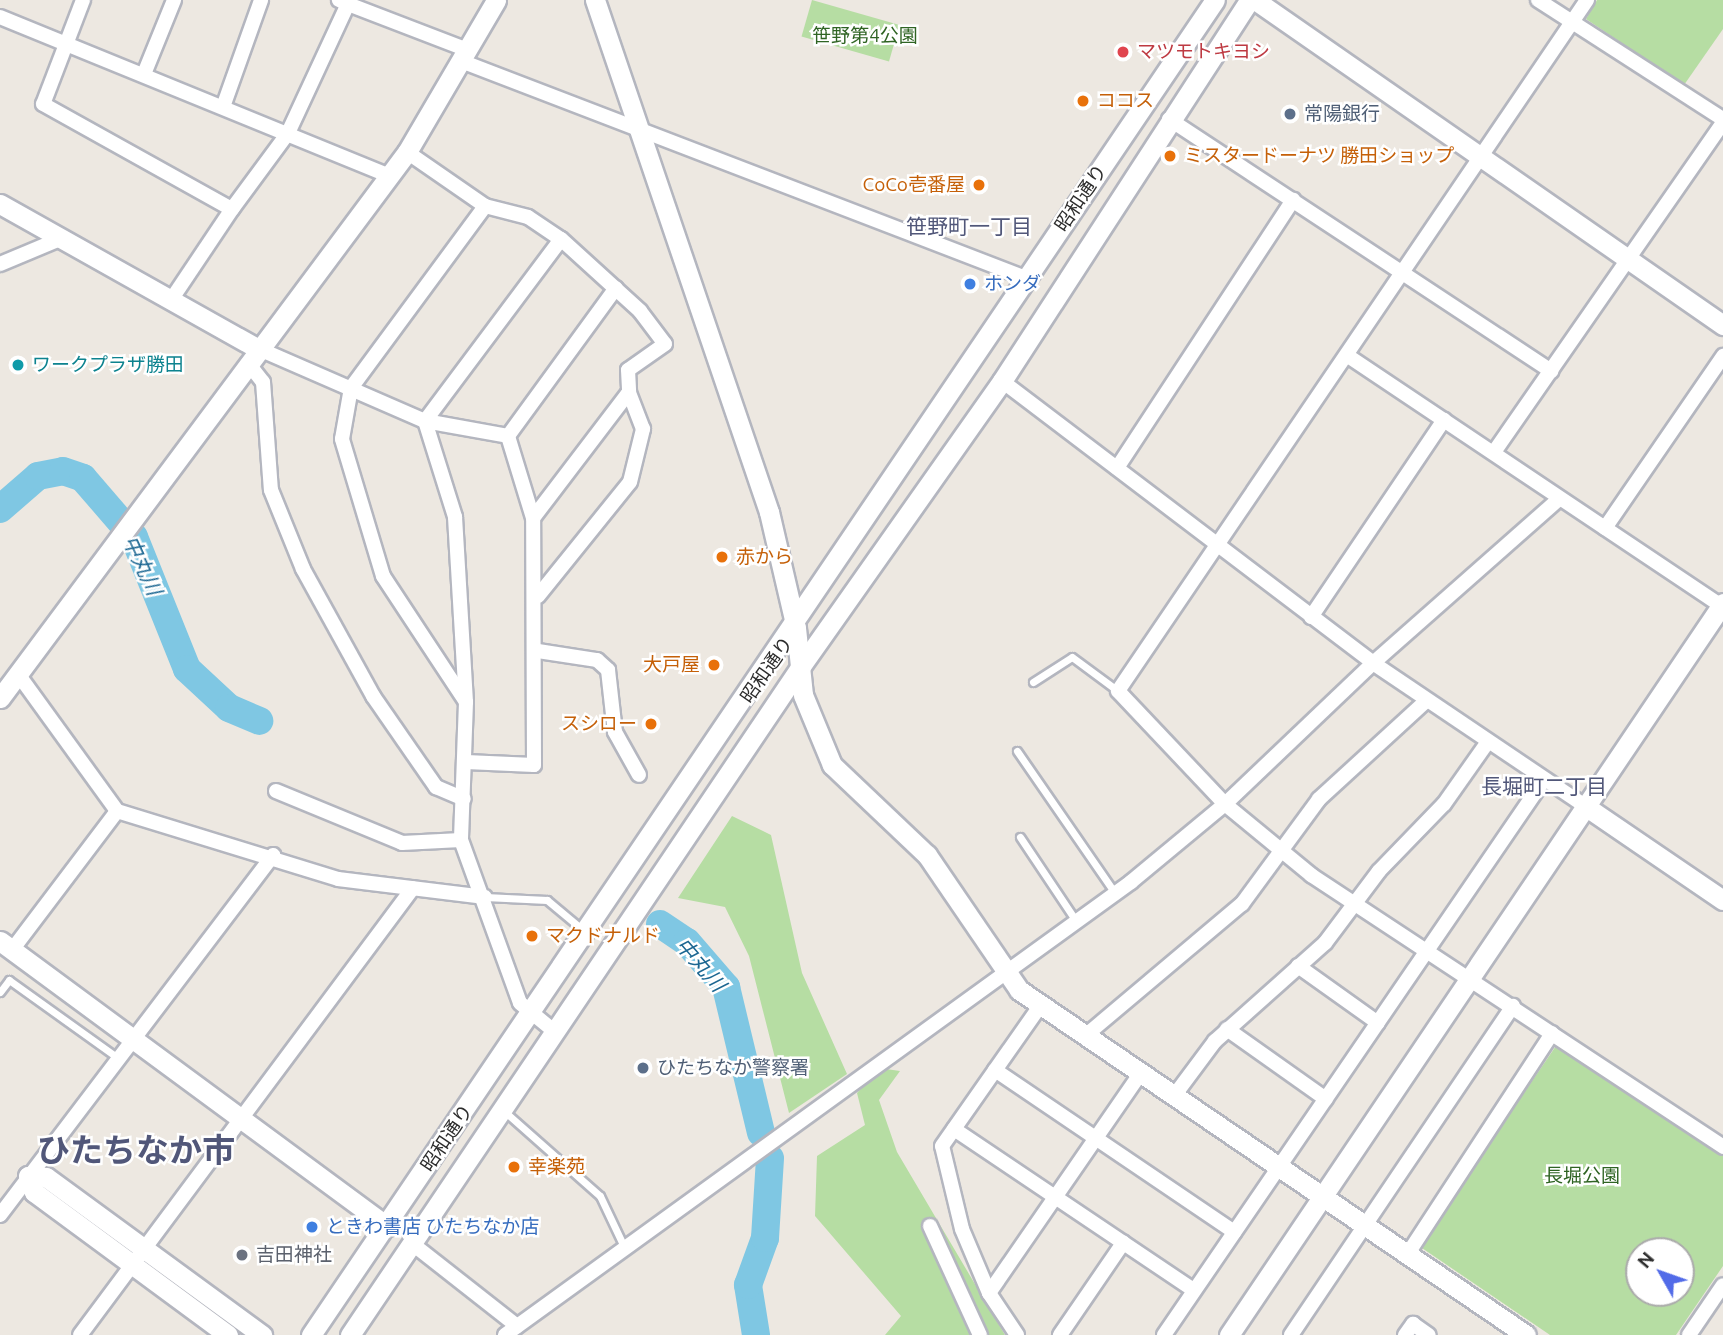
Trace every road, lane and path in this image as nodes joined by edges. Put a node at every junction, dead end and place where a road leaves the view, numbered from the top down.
1 (83, 0) edge
2 (174, 0) edge
3 (261, 0) edge
4 (496, 0) edge
5 (595, 0) edge
6 (1215, 0) edge
7 (1249, 0) edge
8 (1255, 0) edge
9 (1538, 0) edge
10 (1587, 0) edge
11 (344, 2) edge
12 (0, 17) edge
13 (1573, 23) junction
14 (64, 46) junction
15 (464, 55) junction
16 (144, 74) junction
17 (223, 107) junction
18 (1169, 119) junction
19 (1723, 120) edge
20 (638, 130) junction
21 (288, 133) junction
22 (407, 152) junction
23 (1481, 159) junction
24 (390, 176) junction
25 (1293, 200) junction
26 (0, 204) edge
27 (485, 206) junction
28 (232, 209) junction
29 (60, 239) junction
30 (561, 239) junction
31 (1629, 259) junction
32 (0, 264) edge
33 (1402, 270) junction
34 (1026, 278) junction
35 (616, 288) junction
36 (171, 300) junction
37 (1723, 325) edge
38 (253, 356) junction
39 (1348, 356) junction
40 (1723, 356) edge
41 (1551, 371) junction
42 (1002, 381) junction
43 (351, 388) junction
44 (629, 392) junction
45 (1444, 420) junction
46 (425, 421) junction
47 (508, 436) junction
48 (1494, 452) junction
49 (1117, 468) junction
50 (1559, 499) junction
51 (533, 518) junction
52 (1605, 528) junction
53 (1217, 546) junction
54 (538, 596) junction
55 (1722, 606) edge
56 (1311, 617) junction
57 (796, 628) junction
58 (538, 651) junction
59 (1373, 663) junction
60 (801, 666) junction
61 (18, 674) junction
62 (1033, 682) dead end
63 (1118, 691) junction
64 (0, 698) edge
65 (1426, 701) junction
66 (467, 702) junction
67 (1487, 743) junction
68 (1017, 751) dead end
69 (466, 762) junction
70 (639, 775) dead end
71 (1543, 781) junction
72 (276, 791) dead end
73 (464, 799) junction
74 (1226, 804) junction
75 (1585, 806) junction
76 (117, 811) junction
77 (1020, 837) dead end
78 (461, 840) junction
79 (1283, 852) junction
80 (274, 855) junction
81 (413, 888) junction
82 (1115, 893) junction
83 (485, 897) junction
84 (1723, 900) edge
85 (1354, 905) junction
86 (1076, 921) junction
87 (586, 933) junction
88 (6, 946) edge
89 (1428, 951) junction
90 (1297, 966) junction
91 (1003, 974) junction
92 (1471, 977) junction
93 (0, 992) edge
94 (1040, 1006) junction
95 (1513, 1006) junction
96 (531, 1016) junction
97 (1378, 1023) junction
98 (1227, 1029) junction
99 (555, 1032) junction
100 (1552, 1033) junction
101 (1085, 1036) junction
102 (133, 1038) junction
103 (118, 1058) junction
104 (995, 1070) junction
105 (1140, 1074) junction
106 (1174, 1096) junction
107 (1326, 1099) junction
108 (504, 1111) junction
109 (239, 1118) junction
110 (954, 1129) junction
111 (1095, 1138) junction
112 (1723, 1147) edge
113 (1278, 1168) junction
114 (28, 1176) junction
115 (1056, 1197) junction
116 (1322, 1198) junction
117 (0, 1215) edge
118 (387, 1226) junction
119 (930, 1226) dead end
120 (1366, 1226) junction
121 (1234, 1232) junction
122 (1123, 1243) junction
123 (414, 1245) junction
124 (625, 1249) junction
125 (1407, 1255) junction
126 (136, 1257) junction
127 (1723, 1285) edge
128 (1194, 1290) junction
129 (989, 1293) junction
130 (517, 1326) junction
131 (80, 1335) edge
132 (228, 1335) edge
133 (262, 1335) edge
134 (311, 1335) edge
135 (350, 1335) edge
136 (505, 1335) edge
137 (980, 1335) edge
138 (1017, 1335) edge
139 (1060, 1335) edge
140 (1164, 1335) edge
141 (1229, 1335) edge
142 (1291, 1335) edge
143 (1405, 1335) edge
144 (1429, 1335) edge
145 (1526, 1335) edge
146 (1689, 1335) edge

1 - 14 street
2 - 16 street
3 - 17 street
4 - 15 street
5 - 20 street
6 - 34 street, 昭和通り
7 - 18 street, 昭和通り
8 - 23 street
9 - 13 street
10 - 13 street
11 - 15 street
11 - 21 street
12 - 14 street
13 - 19 street
13 - 23 street
14 - 16 street
14 - 28 street
15 - 20 street
15 - 22 street
16 - 17 street
17 - 21 street
18 - 25 street
18 - 42 street, 昭和通り
19 - 31 street
20 - 34 street
20 - 57 street
21 - 24 street
21 - 28 street
22 - 24 street
22 - 27 street
23 - 31 street
23 - 33 street
24 - 38 street
25 - 33 street
25 - 49 street
26 - 29 street
27 - 30 street
27 - 43 street
28 - 36 street
29 - 32 street
29 - 36 street
30 - 35 street
30 - 46 street
31 - 37 street
31 - 41 street
33 - 39 street
33 - 41 street
34 - 57 street, 昭和通り
35 - 44 street
35 - 47 street
36 - 38 street
38 - 43 street
38 - 61 street
38 - 73 street
39 - 45 street
39 - 53 street
40 - 52 street
41 - 48 street
42 - 49 street
42 - 60 street, 昭和通り
43 - 46 street
43 - 66 street
44 - 51 street
44 - 54 street
45 - 48 street
45 - 56 street
46 - 47 street
46 - 66 street
47 - 51 street
48 - 50 street
49 - 53 street
50 - 52 street
50 - 59 street
51 - 54 street
52 - 55 street
53 - 56 street
53 - 63 street
54 - 58 street
55 - 75 street
56 - 59 street
57 - 60 street
57 - 87 street, 昭和通り
58 - 69 street
58 - 70 street
59 - 65 street
59 - 74 street
60 - 91 street
60 - 99 street, 昭和通り
61 - 64 street
61 - 76 street
62 - 63 lane
63 - 74 street
65 - 67 street
65 - 79 street
66 - 69 street
67 - 71 street
67 - 85 street
68 - 82 lane
69 - 73 street
71 - 75 street
71 - 89 street
72 - 78 street
73 - 78 street
74 - 79 street
74 - 82 street
75 - 84 street
75 - 92 street
76 - 80 street
76 - 88 street
77 - 86 lane
78 - 83 street
79 - 85 street
79 - 101 street
80 - 81 street
80 - 102 street
81 - 83 street
81 - 109 street
82 - 86 street
83 - 87 lane
83 - 96 street
85 - 89 street
85 - 90 street
86 - 91 street
87 - 96 street, 昭和通り
88 - 102 street
89 - 92 street
89 - 97 street
90 - 97 street
90 - 98 street
91 - 94 street
91 - 124 street
92 - 95 street
92 - 116 street
93 - 103 lane
94 - 101 street
94 - 104 street
95 - 100 street
95 - 120 street
96 - 99 street
96 - 118 street, 昭和通り
97 - 107 street
98 - 106 street
98 - 107 street
99 - 108 street, 昭和通り
100 - 112 street
100 - 125 street
101 - 105 street
102 - 103 street
102 - 109 street
103 - 114 street
104 - 110 street
104 - 111 street
105 - 106 street
105 - 111 street
106 - 113 street
107 - 113 street
108 - 123 street, 昭和通り
108 - 124 lane
109 - 118 street
109 - 126 street
110 - 115 street
110 - 129 street
111 - 115 street
111 - 121 street
113 - 116 street
113 - 121 street
114 - 117 street
114 - 126 street
115 - 122 street
115 - 129 street
116 - 120 street
116 - 141 street
118 - 134 street, 昭和通り
119 - 137 street
120 - 125 street
120 - 142 street
121 - 128 street
122 - 128 street
122 - 139 street
123 - 130 street
123 - 135 street, 昭和通り
124 - 130 street
125 - 145 street
126 - 131 street
126 - 132 street
126 - 133 street
127 - 146 street
128 - 140 street
129 - 138 street
130 - 136 street
143 - 144 street

